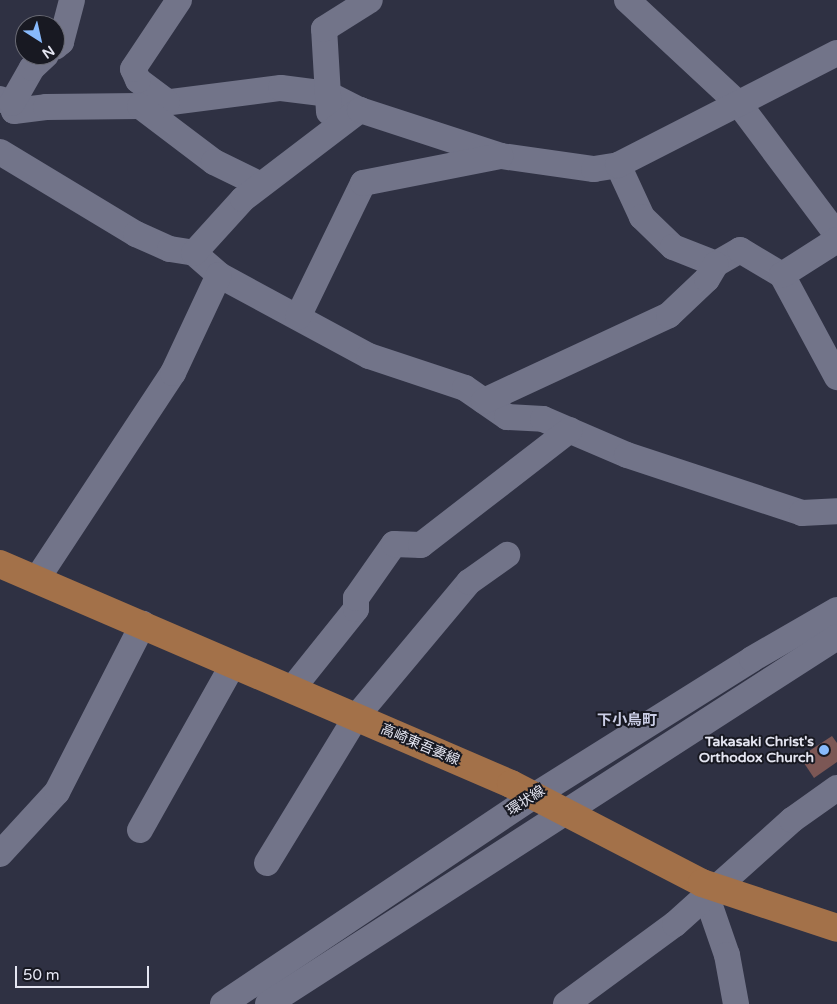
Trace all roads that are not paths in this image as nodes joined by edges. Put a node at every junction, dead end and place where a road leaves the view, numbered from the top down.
1 (72, 0) edge
2 (179, 0) edge
3 (370, 0) edge
4 (634, 2) edge
5 (65, 27) edge
6 (837, 52) edge
7 (35, 65) edge
8 (328, 94) junction
9 (6, 101) edge
10 (167, 102) junction
11 (739, 104) junction
12 (140, 106) junction
13 (360, 110) junction
14 (330, 132) junction
15 (0, 152) edge
16 (501, 156) junction
17 (618, 165) junction
18 (261, 185) junction
19 (837, 235) edge
20 (837, 240) edge
21 (194, 253) junction
22 (716, 264) junction
23 (219, 275) junction
24 (782, 275) junction
25 (298, 317) junction
26 (837, 377) edge
27 (484, 401) junction
28 (570, 430) junction
29 (837, 511) edge
30 (507, 555) dead end
31 (0, 564) edge
32 (37, 579) junction
33 (837, 610) edge
34 (143, 624) junction
35 (837, 637) edge
36 (233, 664) junction
37 (292, 689) junction
38 (356, 717) junction
39 (837, 788) edge
40 (534, 796) junction
41 (564, 810) junction
42 (140, 830) dead end
43 (0, 854) edge
44 (267, 863) dead end
45 (708, 889) junction
46 (837, 928) edge
47 (222, 1004) edge
48 (268, 1004) edge
49 (566, 1004) edge
50 (736, 1004) edge

1 - 5 street
2 - 10 street
3 - 8 street
4 - 11 street
6 - 11 street
7 - 9 street
8 - 10 street
8 - 13 street
8 - 14 street
9 - 12 street
10 - 12 street
11 - 17 street
11 - 19 street
12 - 18 street
13 - 14 street
13 - 16 street
14 - 18 street
15 - 21 street
16 - 17 street
16 - 25 street
17 - 22 street
18 - 21 street
20 - 24 street
21 - 23 street
22 - 24 street
22 - 27 street
23 - 25 street
23 - 32 street
24 - 26 street
25 - 27 street
27 - 28 street
28 - 29 street
28 - 37 street
30 - 38 street
31 - 32 main road, 高崎東吾妻線
32 - 34 main road, 高崎東吾妻線
33 - 40 street, 環状線
34 - 36 main road, 高崎東吾妻線
34 - 43 street
35 - 41 street, 環状線
36 - 37 main road, 高崎東吾妻線
36 - 42 street
37 - 38 main road, 高崎東吾妻線
38 - 40 main road, 高崎東吾妻線
38 - 44 street
39 - 45 street
40 - 41 main road, 高崎東吾妻線
40 - 47 street, 環状線
41 - 45 main road, 高崎東吾妻線
41 - 48 street, 環状線
45 - 46 main road, 高崎東吾妻線
45 - 49 street
45 - 50 street

